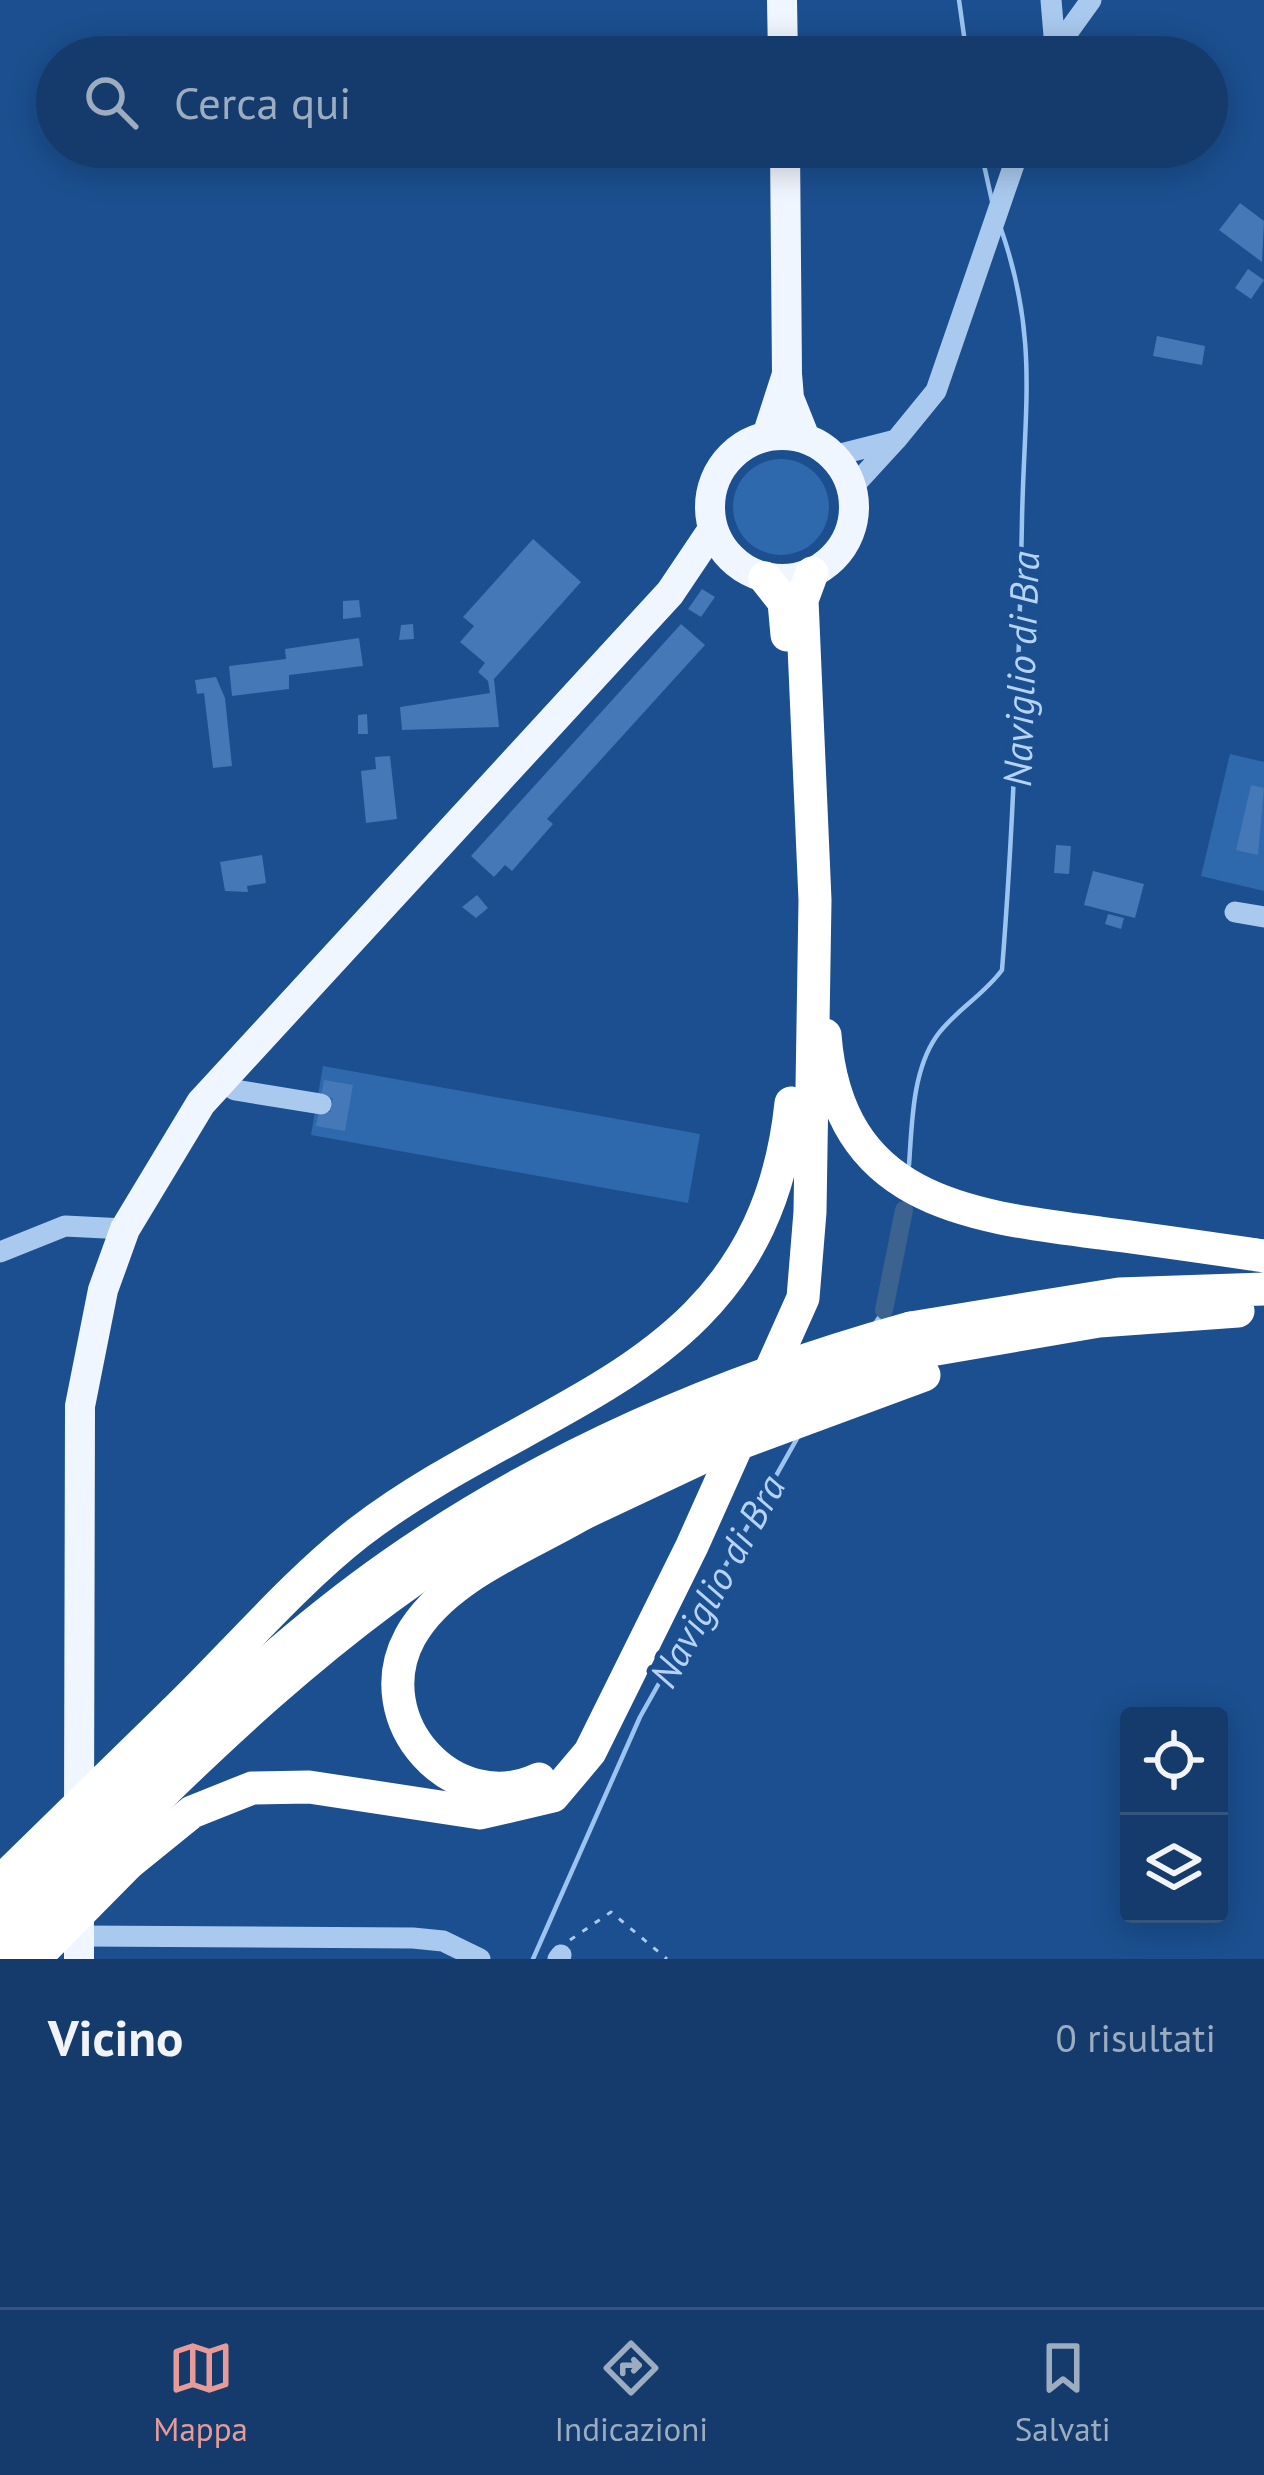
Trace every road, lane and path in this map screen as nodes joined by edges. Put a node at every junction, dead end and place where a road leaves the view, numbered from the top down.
1 (782, 0) edge
2 (1051, 0) edge
3 (1091, 0) edge
4 (783, 36) edge
5 (1052, 36) edge
6 (1065, 36) edge
7 (785, 168) edge
8 (1014, 168) edge
9 (788, 374) junction
10 (767, 436) junction
11 (805, 438) junction
12 (896, 440) junction
13 (833, 456) junction
14 (852, 488) junction
15 (712, 529) junction
16 (751, 571) junction
17 (812, 573) junction
18 (670, 593) junction
19 (805, 902) junction
20 (1234, 912) dead end
21 (1264, 916) edge
22 (220, 1081) junction
23 (321, 1104) dead end
24 (125, 1229) junction
25 (0, 1252) edge
26 (1264, 1256) edge
27 (1264, 1289) edge
28 (1264, 1311) edge
29 (918, 1352) junction
30 (618, 1696) junction
31 (0, 1882) edge
32 (0, 1921) edge
33 (0, 1934) edge
34 (79, 1947) edge
35 (240, 1950) edge
36 (0, 1957) edge
37 (560, 1957) edge
38 (34, 1959) edge
39 (50, 1959) edge
40 (479, 1959) edge
41 (667, 1959) edge

1 - 4 main road
2 - 5 street
3 - 6 street
7 - 9 main road
8 - 12 street
9 - 10 main road
9 - 11 main road
10 - 11 main road
10 - 15 main road
11 - 13 main road
12 - 13 street
12 - 14 street
13 - 14 main road
14 - 17 main road
15 - 16 main road
15 - 18 main road
16 - 17 main road
16 - 18 main road
16 - 19 highway
17 - 19 highway
18 - 22 main road
19 - 26 highway
19 - 30 highway
19 - 31 highway, bridge
20 - 21 street
22 - 23 street
22 - 24 main road
24 - 25 street
24 - 34 main road
27 - 29 highway
28 - 29 highway
29 - 30 highway, bridge
29 - 32 highway, bridge
29 - 36 highway, bridge
30 - 38 highway, bridge
33 - 39 street
34 - 35 street
35 - 40 street
37 - 41 path

